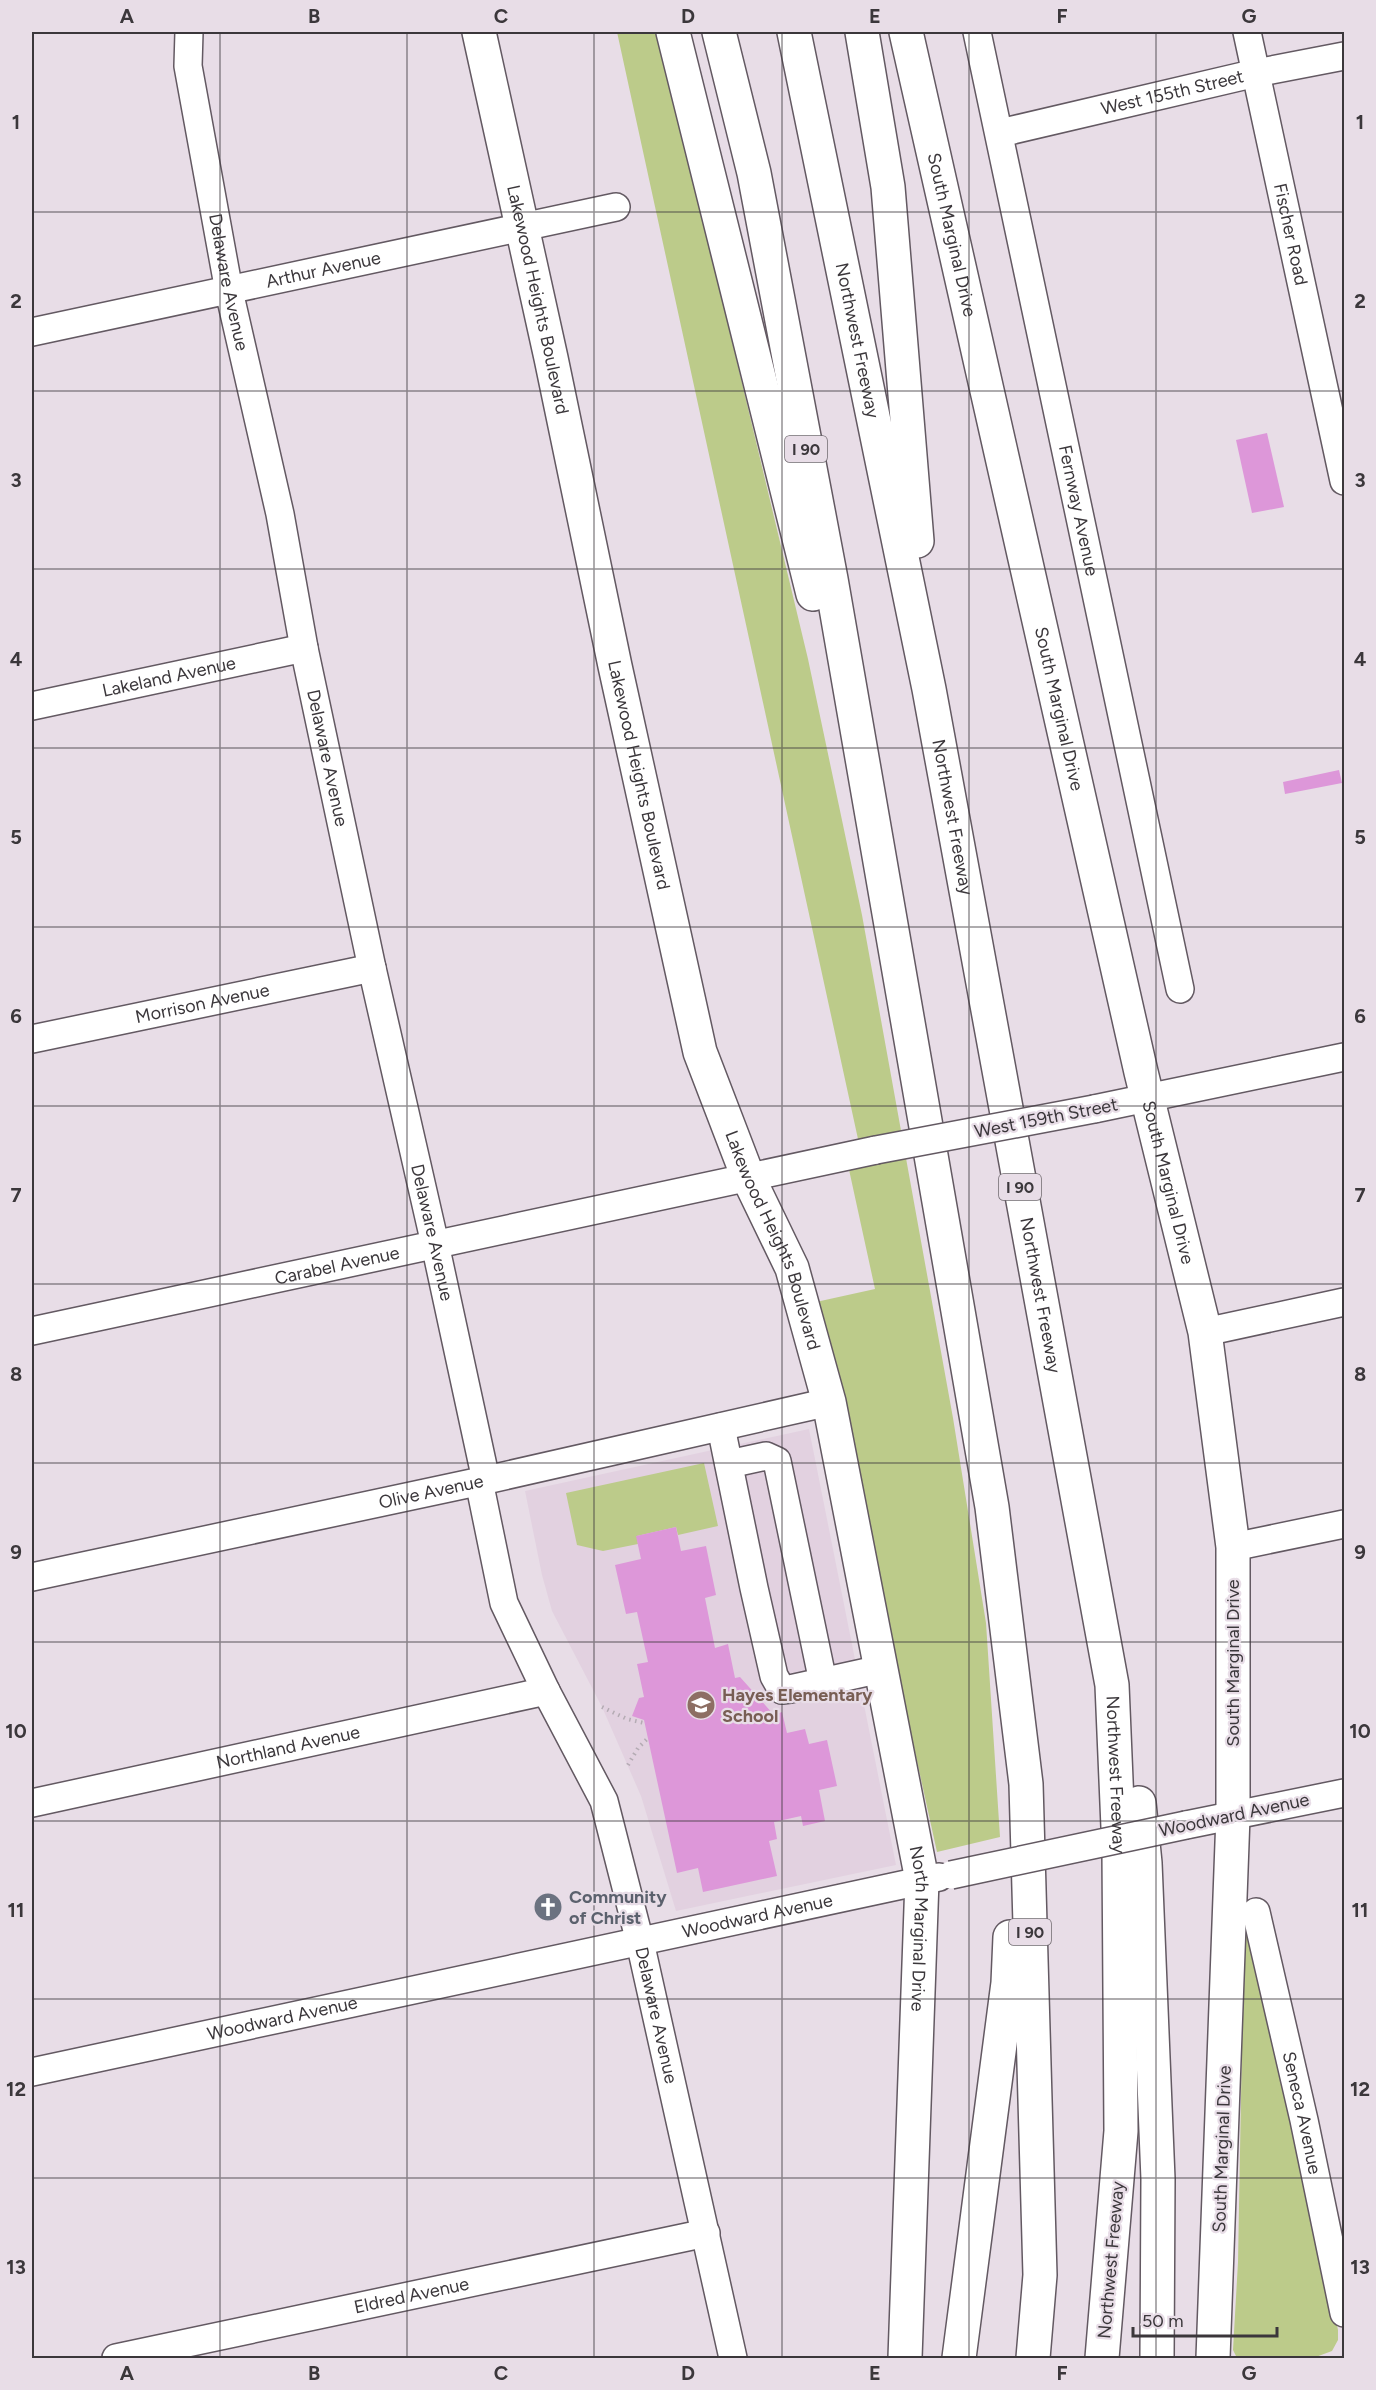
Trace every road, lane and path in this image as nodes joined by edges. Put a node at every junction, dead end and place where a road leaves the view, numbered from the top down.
1 (189, 32) edge
2 (479, 32) edge
3 (673, 32) edge
4 (719, 32) edge
5 (794, 32) edge
6 (862, 32) edge
7 (906, 32) edge
8 (977, 32) edge
9 (1247, 32) edge
10 (1344, 56) edge
11 (1256, 73) junction
12 (1000, 133) junction
13 (616, 207) dead end
14 (521, 228) junction
15 (229, 291) junction
16 (32, 332) edge
17 (1340, 437) edge
18 (1344, 481) edge
19 (304, 648) junction
20 (929, 689) junction
21 (32, 706) edge
22 (881, 868) junction
23 (372, 968) junction
24 (1180, 988) dead end
25 (32, 1040) edge
26 (1344, 1057) edge
27 (1147, 1098) junction
28 (748, 1177) junction
29 (435, 1244) junction
30 (1344, 1302) edge
31 (32, 1331) edge
32 (1205, 1332) junction
33 (829, 1402) junction
34 (721, 1427) junction
35 (729, 1464) junction
36 (483, 1481) junction
37 (849, 1504) joint
38 (992, 1507) junction
39 (1344, 1524) edge
40 (1233, 1547) junction
41 (32, 1577) edge
42 (881, 1670) junction
43 (823, 1682) junction
44 (1112, 1685) junction
45 (546, 1691) junction
46 (602, 1707) dead end
47 (644, 1723) dead end
48 (648, 1738) dead end
49 (628, 1765) dead end
50 (1344, 1792) edge
51 (32, 1803) edge
52 (1233, 1816) junction
53 (936, 1877) junction
54 (1256, 1912) dead end
55 (640, 1942) junction
56 (32, 2072) edge
57 (706, 2233) junction
58 (1344, 2313) edge
59 (116, 2358) edge
60 (733, 2358) edge
61 (905, 2358) edge
62 (959, 2358) edge
63 (1033, 2358) edge
64 (1102, 2358) edge
65 (1157, 2358) edge
66 (1213, 2358) edge

1 - 15 street, Delaware Avenue
2 - 14 main road, Lakewood Heights Boulevard
3 - 22 main road
4 - 22 main road, I 90
5 - 20 main road, Northwest Freeway / I 90
6 - 20 main road
7 - 27 main road, South Marginal Drive
8 - 12 street, Fernway Avenue
9 - 11 street, Fischer Road
10 - 11 street, West 155th Street
11 - 12 street, West 155th Street
11 - 17 street, Fischer Road
12 - 24 street, Fernway Avenue
13 - 14 street, Arthur Avenue
14 - 15 street, Arthur Avenue
14 - 28 main road, Lakewood Heights Boulevard
15 - 16 street, Arthur Avenue
15 - 19 street, Delaware Avenue
17 - 18 street, Fischer Road
19 - 21 street, Lakeland Avenue
19 - 23 street, Delaware Avenue
20 - 44 main road, Northwest Freeway / I 90
22 - 38 main road, I 90
23 - 25 street, Morrison Avenue
23 - 29 street, Delaware Avenue
26 - 27 street, West 159th Street
27 - 28 street, West 159th Street, bridge
27 - 32 main road, South Marginal Drive
28 - 29 street, Carabel Avenue
28 - 33 main road, Lakewood Heights Boulevard
29 - 31 street, Carabel Avenue
29 - 36 street, Delaware Avenue
30 - 32 street
32 - 40 main road, South Marginal Drive
33 - 34 street, Olive Avenue
33 - 37 main road, Lakewood Heights Boulevard
34 - 35 street
34 - 36 street, Olive Avenue
35 - 43 street
35 - 43 street
36 - 41 street, Olive Avenue
36 - 45 street, Delaware Avenue
37 - 42 main road, North Marginal Drive
38 - 62 main road
38 - 63 main road, I 90
39 - 40 street
40 - 52 main road, South Marginal Drive
42 - 43 street
42 - 53 main road, North Marginal Drive
44 - 64 main road, Northwest Freeway / I 90
44 - 65 main road
45 - 51 street, Northland Avenue
45 - 55 street, Delaware Avenue
46 - 47 path
48 - 49 path
50 - 52 street, Woodward Avenue
52 - 53 street, Woodward Avenue, bridge
52 - 66 main road, South Marginal Drive
53 - 55 street, Woodward Avenue
53 - 61 main road, North Marginal Drive
54 - 58 street, Seneca Avenue
55 - 56 street, Woodward Avenue
55 - 57 street, Delaware Avenue
57 - 59 street, Eldred Avenue
57 - 60 street, Delaware Avenue

